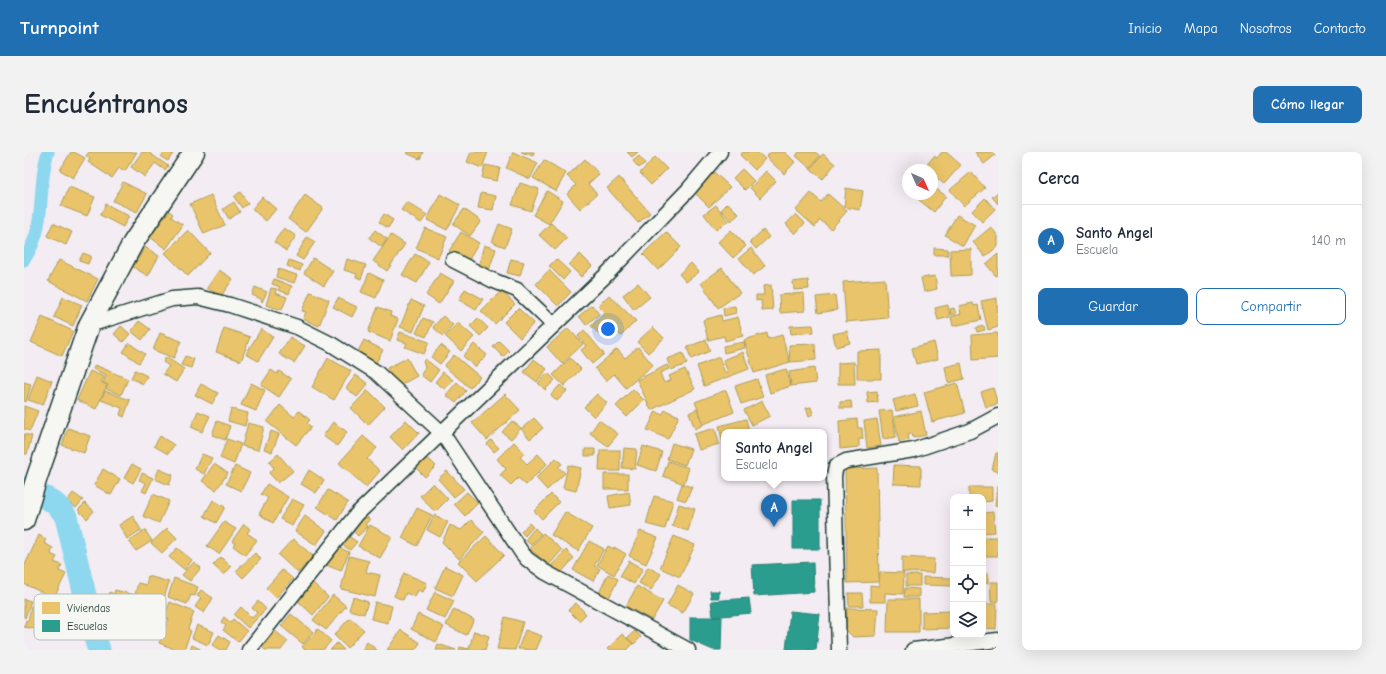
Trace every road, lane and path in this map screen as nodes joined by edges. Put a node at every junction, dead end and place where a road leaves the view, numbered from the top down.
1 (194, 152) edge
2 (720, 152) edge
3 (453, 260) dead end
4 (89, 324) junction
5 (554, 325) junction
6 (998, 416) edge
7 (442, 433) junction
8 (24, 520) edge
9 (998, 640) edge
10 (249, 650) edge
11 (688, 650) edge
12 (838, 650) edge
13 (913, 650) edge

1 - 4 main road
2 - 5 street
3 - 5 street
4 - 7 street
4 - 8 main road
5 - 7 street
6 - 12 street
7 - 10 street
7 - 11 street
9 - 13 street

